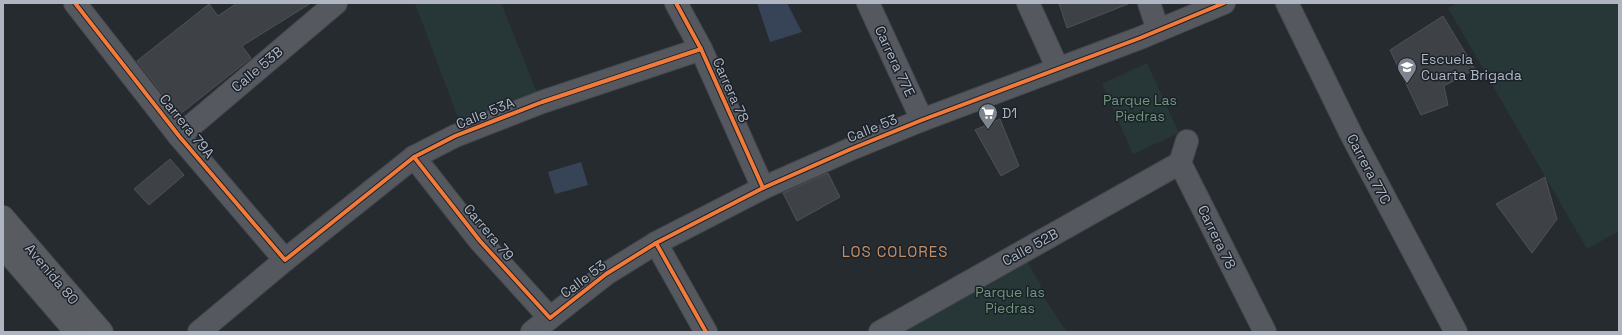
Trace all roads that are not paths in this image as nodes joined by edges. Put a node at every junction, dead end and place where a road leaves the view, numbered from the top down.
1 (75, 3) edge
2 (336, 3) edge
3 (676, 3) edge
4 (868, 3) edge
5 (1028, 3) edge
6 (1149, 3) edge
7 (1224, 3) edge
8 (1287, 3) edge
9 (1190, 10) edge
10 (1158, 30) junction
11 (700, 50) junction
12 (1058, 69) junction
13 (922, 120) junction
14 (179, 136) junction
15 (1187, 141) dead end
16 (414, 157) junction
17 (1180, 163) junction
18 (763, 188) junction
19 (3, 216) edge
20 (656, 243) junction
21 (3, 247) edge
22 (285, 260) junction
23 (550, 318) junction
24 (886, 330) edge
25 (76, 332) edge
26 (102, 332) edge
27 (199, 332) edge
28 (532, 332) edge
29 (706, 332) edge
30 (1264, 332) edge
31 (1456, 332) edge

1 - 14 street, Carrera 79A
2 - 14 street, Calle 53B
3 - 11 street, Carrera 78
4 - 13 street, Carrera 77E
5 - 12 street
6 - 10 street
7 - 9 street, Calle 53
8 - 31 street, Carrera 77C
9 - 10 street, Calle 53
10 - 12 street, Calle 53
11 - 16 street, Calle 53A
11 - 18 street, Carrera 78
12 - 13 street, Calle 53
13 - 18 street, Calle 53
14 - 22 street, Carrera 79A
15 - 17 street
16 - 22 street, Calle 53A
16 - 23 street, Carrera 79
17 - 24 street, Calle 52B
17 - 30 street, Carrera 78
18 - 20 street, Calle 53
19 - 26 main road, Avenida 80
20 - 23 street, Calle 53
20 - 29 street
21 - 25 main road, Avenida 80
22 - 27 street, Calle 53A
23 - 28 street, Calle 53

